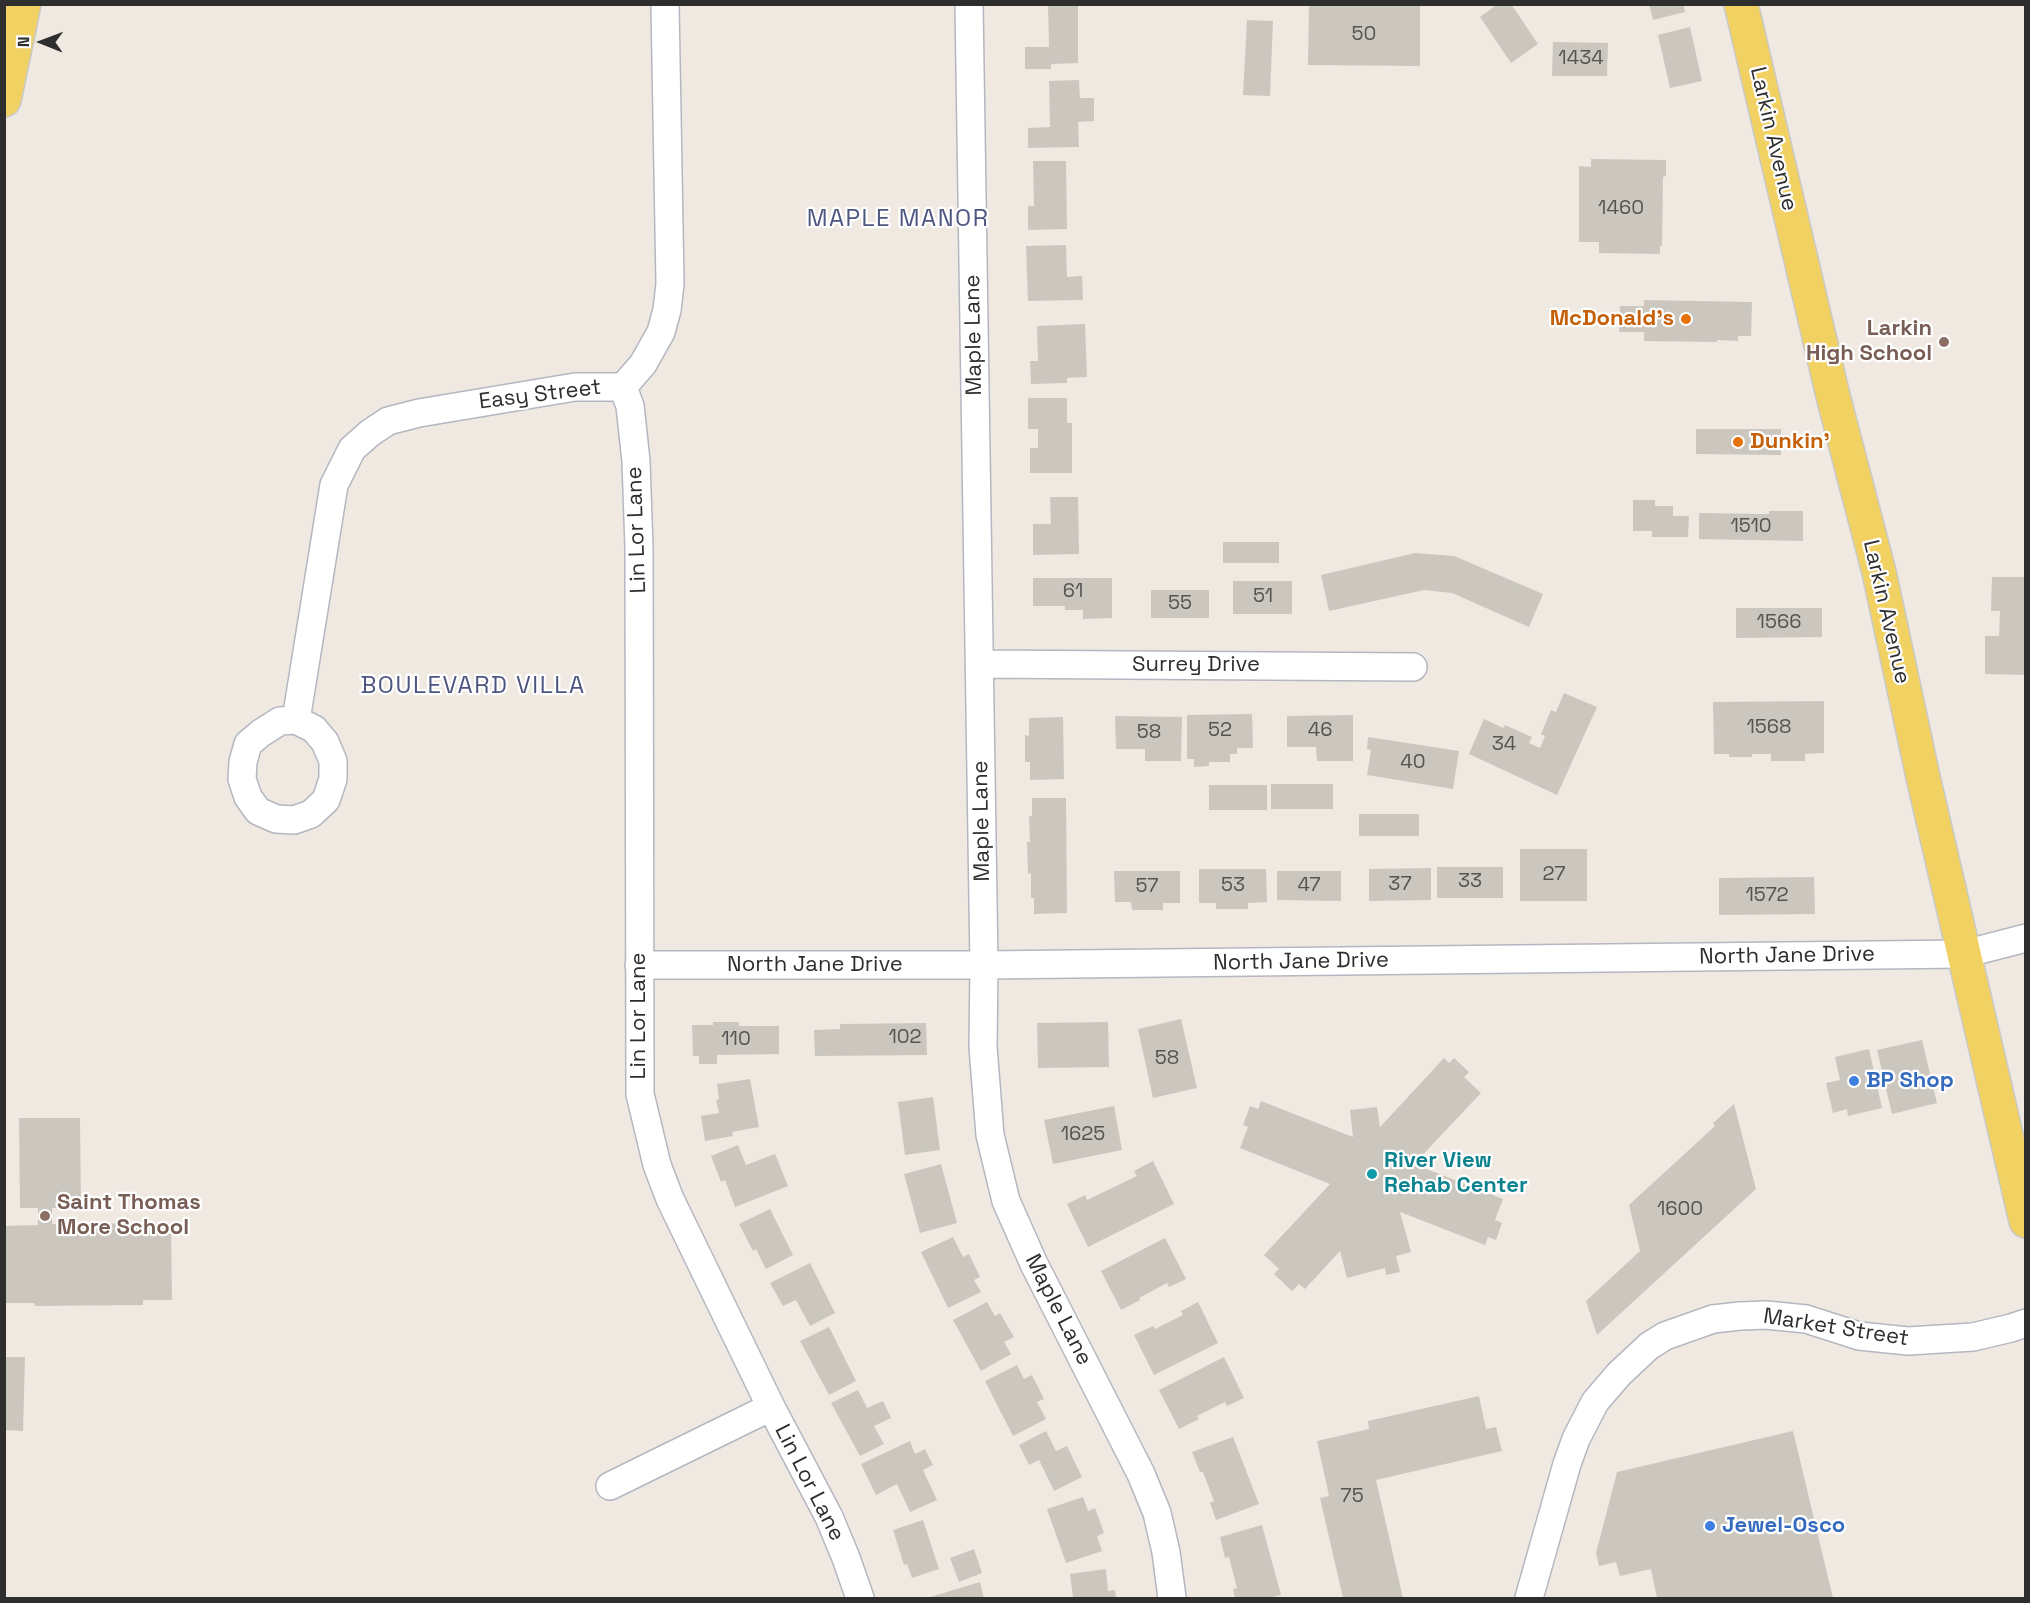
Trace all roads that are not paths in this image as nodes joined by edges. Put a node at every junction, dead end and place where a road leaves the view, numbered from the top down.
1 (24, 4) edge
2 (665, 4) edge
3 (969, 4) edge
4 (1741, 4) edge
5 (11, 41) edge
6 (4, 100) edge
7 (623, 387) junction
8 (980, 664) junction
9 (1413, 667) dead end
10 (296, 720) dead end
11 (2025, 938) edge
12 (1964, 954) junction
13 (639, 965) junction
14 (984, 965) junction
15 (2025, 1221) edge
16 (2025, 1323) edge
17 (771, 1407) junction
18 (610, 1486) dead end
19 (860, 1599) edge
20 (1173, 1599) edge
21 (1529, 1599) edge

1 - 5 main road
2 - 7 street, Easy Street
3 - 8 street, Maple Lane
4 - 12 main road, Larkin Avenue
5 - 6 main road
7 - 10 street, Easy Street
7 - 13 street, Lin Lor Lane
8 - 9 street, Surrey Drive
8 - 14 street, Maple Lane
11 - 12 street, North Jane Drive
12 - 14 street, North Jane Drive
12 - 15 main road, Larkin Avenue
13 - 14 street, North Jane Drive
13 - 17 street, Lin Lor Lane
14 - 20 street, Maple Lane
16 - 21 street, Market Street
17 - 18 street
17 - 19 street, Lin Lor Lane

